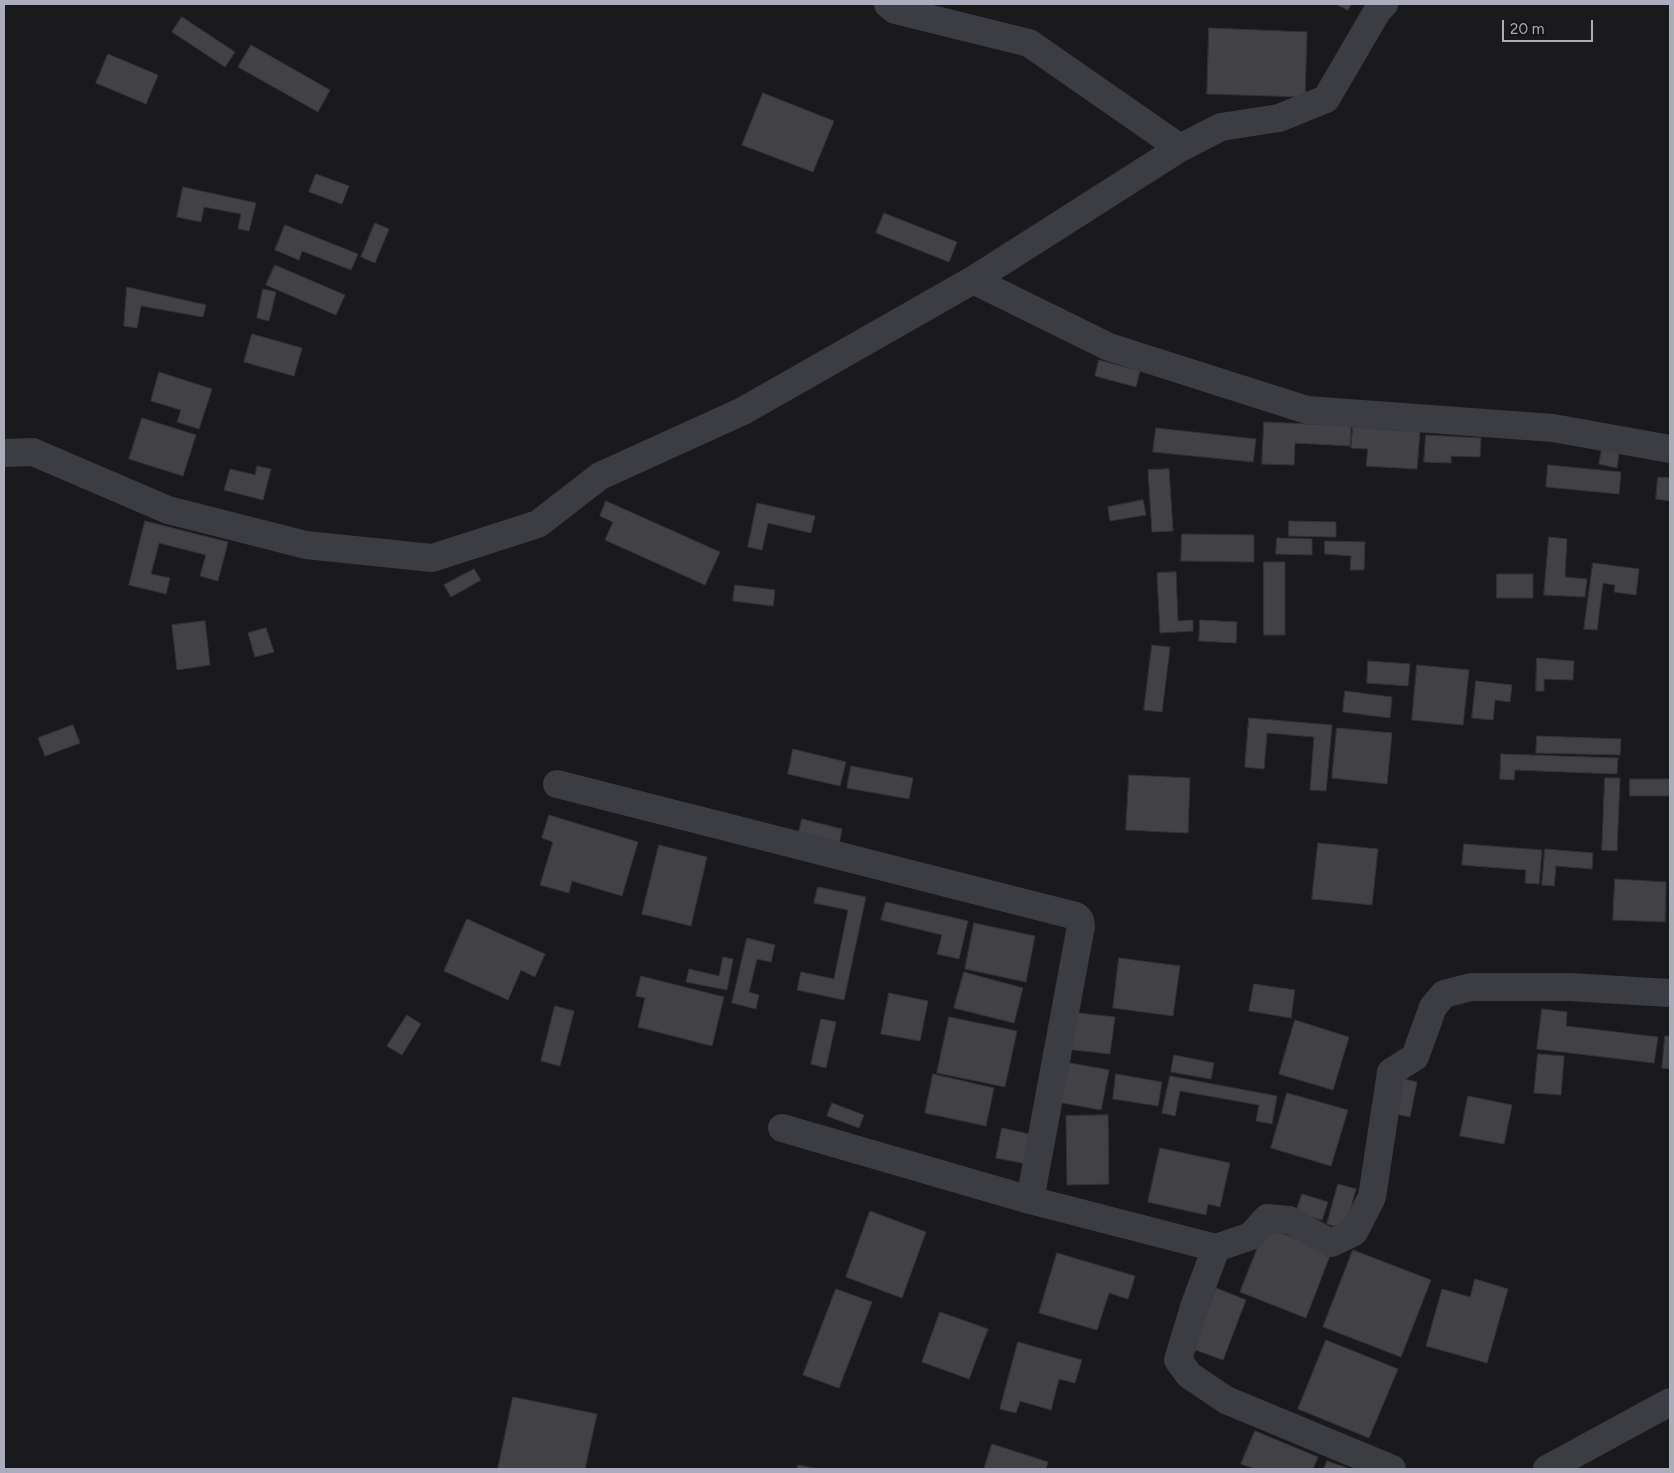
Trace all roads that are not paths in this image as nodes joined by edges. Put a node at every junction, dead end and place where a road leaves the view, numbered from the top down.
1 (888, 4) edge
2 (1384, 4) edge
3 (1180, 148) junction
4 (973, 280) junction
5 (1670, 449) edge
6 (4, 453) edge
7 (557, 784) dead end
8 (1670, 993) edge
9 (782, 1128) dead end
10 (1030, 1200) junction
11 (1216, 1248) junction
12 (1670, 1402) edge
13 (1392, 1469) edge
14 (1547, 1469) edge

1 - 3 street
2 - 3 street
3 - 4 street
4 - 5 street
4 - 6 street
7 - 10 street
8 - 11 street
9 - 10 street
10 - 11 street
11 - 13 street
12 - 14 street

